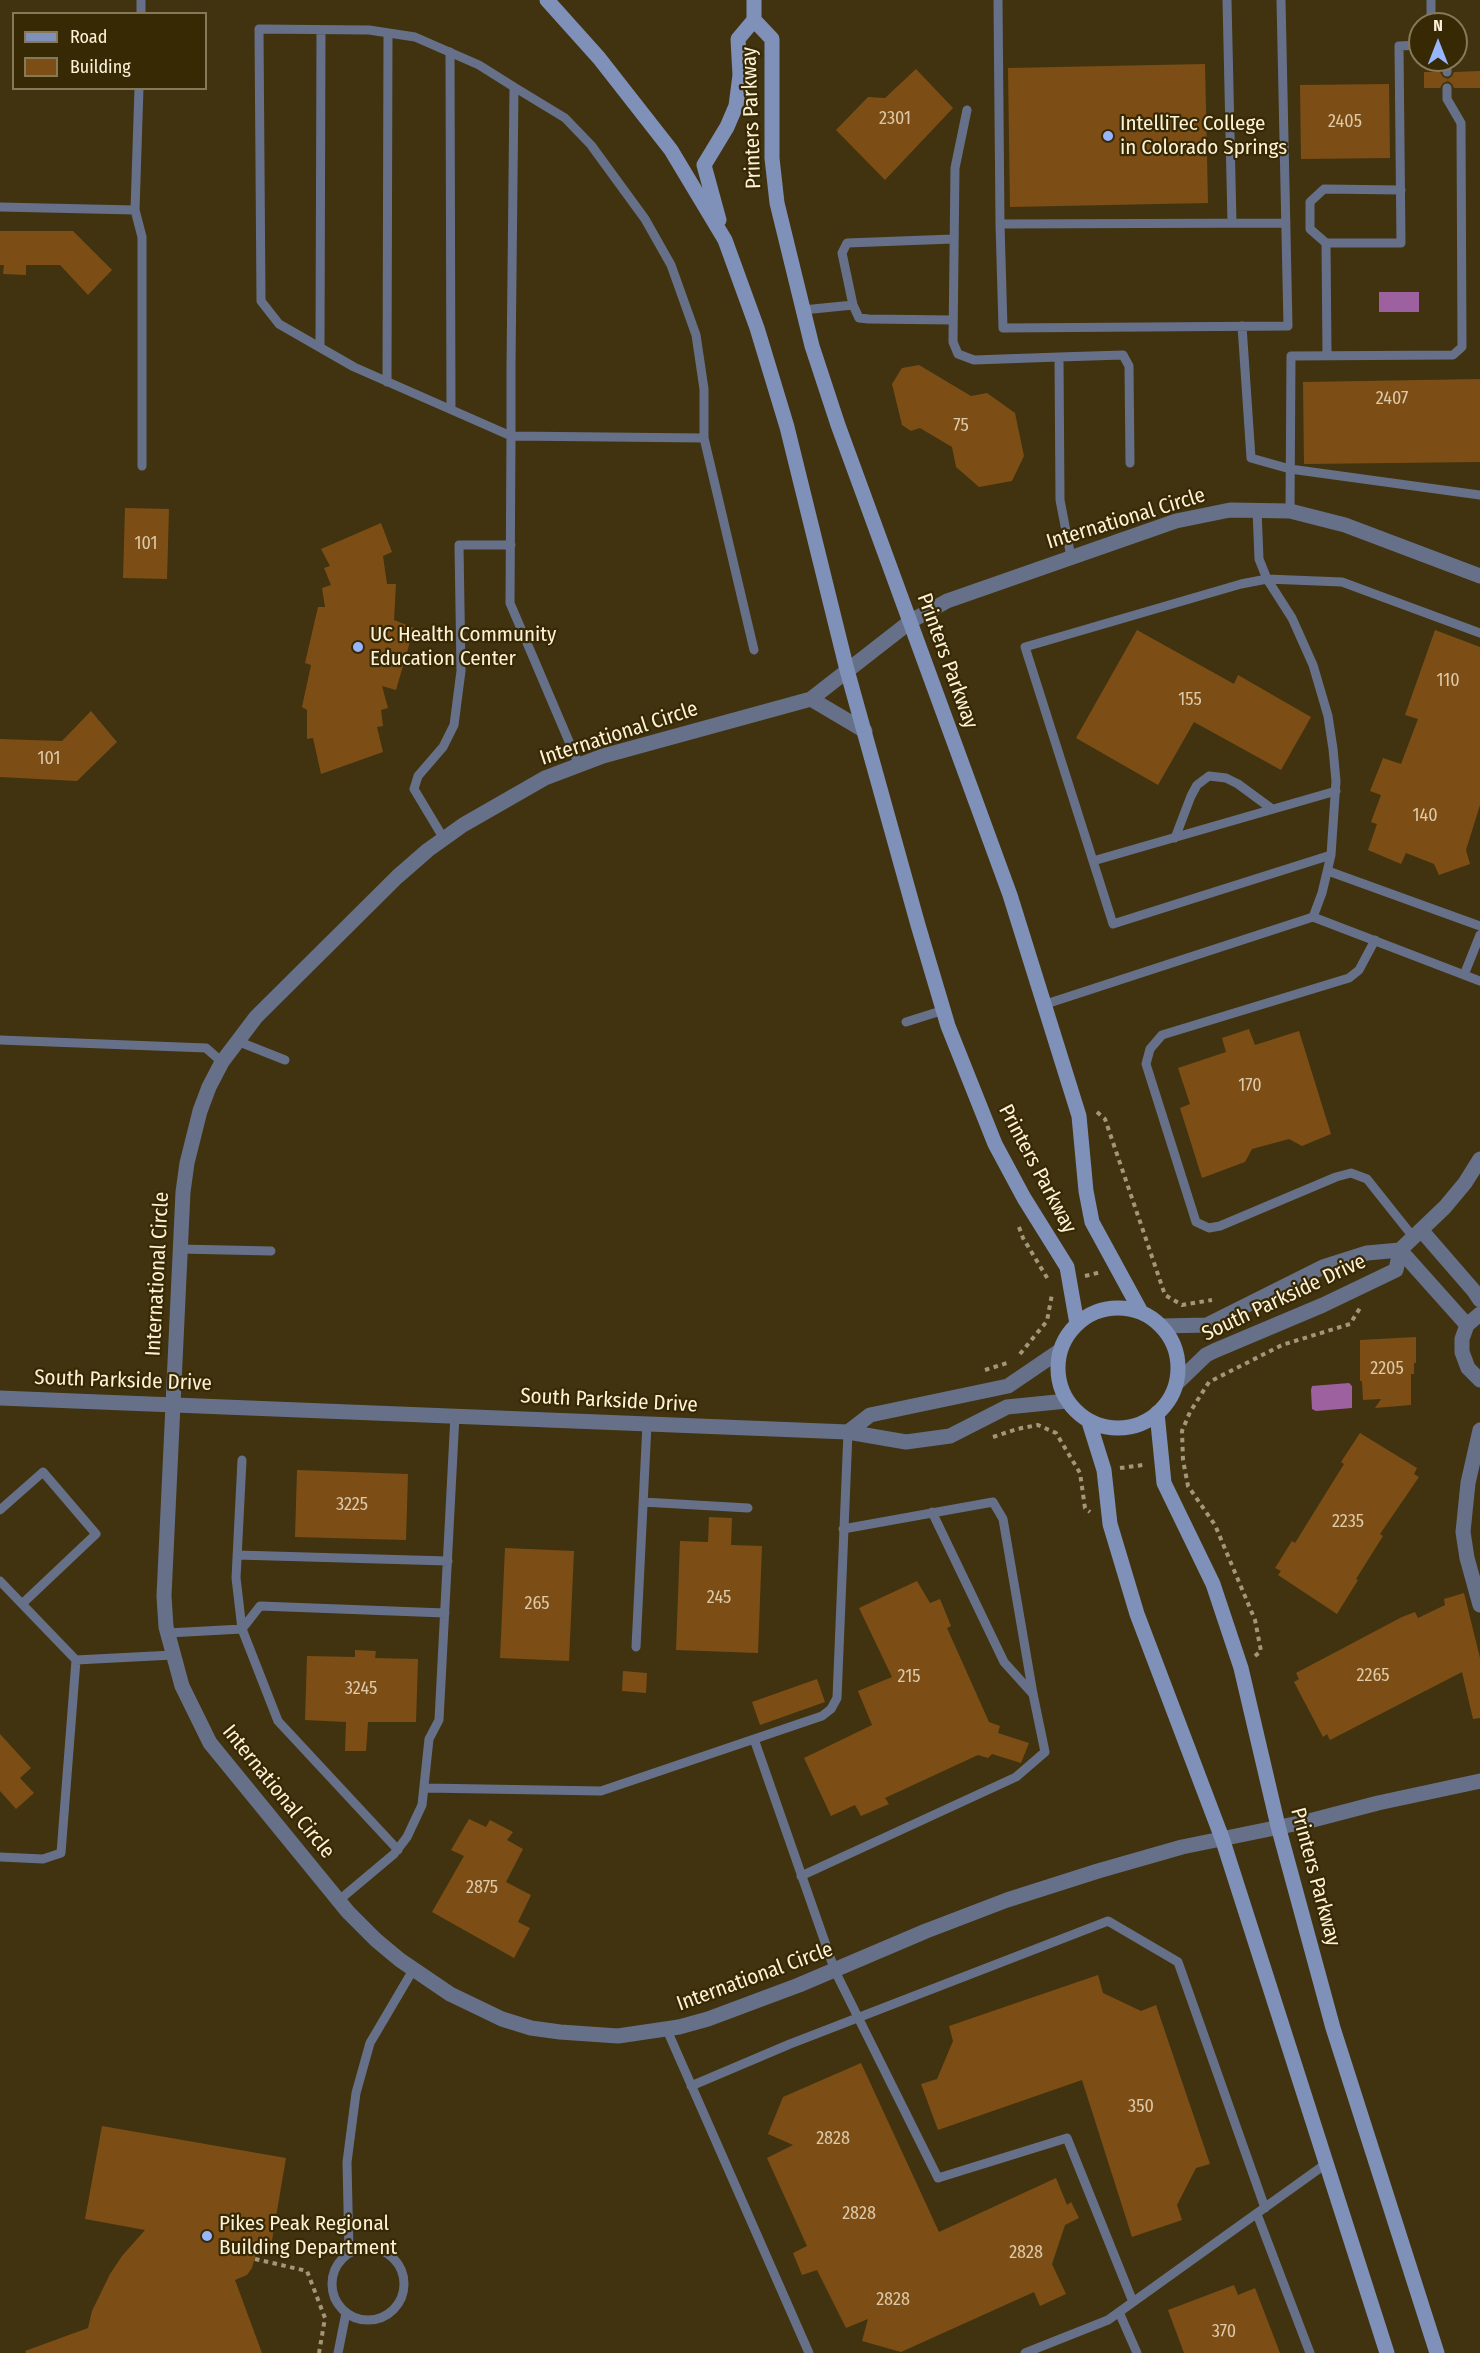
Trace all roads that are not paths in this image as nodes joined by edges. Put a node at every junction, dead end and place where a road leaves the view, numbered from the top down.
1 (547, 0) edge
2 (754, 0) edge
3 (998, 0) edge
4 (1227, 0) edge
5 (1281, 0) edge
6 (754, 20) junction
7 (321, 30) junction
8 (388, 33) junction
9 (1408, 46) edge
10 (450, 52) junction
11 (514, 87) junction
12 (1447, 88) dead end
13 (139, 90) edge
14 (967, 110) dead end
15 (1401, 190) junction
16 (0, 207) edge
17 (135, 210) junction
18 (1232, 223) junction
19 (1286, 223) junction
20 (1000, 224) junction
21 (952, 239) junction
22 (725, 240) junction
23 (1326, 243) junction
24 (852, 305) junction
25 (803, 310) junction
26 (952, 320) junction
27 (1242, 326) junction
28 (320, 347) junction
29 (1327, 355) junction
30 (1059, 357) junction
31 (387, 382) junction
32 (451, 409) junction
33 (511, 436) junction
34 (704, 438) junction
35 (1130, 462) dead end
36 (142, 466) dead end
37 (1290, 469) junction
38 (1480, 495) edge
39 (1257, 510) junction
40 (1290, 511) junction
41 (511, 545) junction
42 (1071, 557) junction
43 (1480, 576) edge
44 (1268, 579) junction
45 (911, 621) junction
46 (1480, 633) edge
47 (754, 650) dead end
48 (847, 670) junction
49 (811, 699) junction
50 (865, 730) junction
51 (579, 765) junction
52 (1336, 791) junction
53 (1272, 808) junction
54 (444, 838) junction
55 (1175, 838) junction
56 (1331, 855) junction
57 (1093, 861) junction
58 (1328, 871) junction
59 (1313, 916) junction
60 (1480, 926) edge
61 (1480, 935) edge
62 (1375, 940) junction
63 (1464, 975) junction
64 (1480, 981) edge
65 (1043, 1005) junction
66 (944, 1010) junction
67 (906, 1022) dead end
68 (0, 1040) edge
69 (237, 1041) junction
70 (285, 1060) dead end
71 (222, 1062) junction
72 (1479, 1161) edge
73 (1418, 1234) junction
74 (180, 1249) junction
75 (1400, 1250) junction
76 (271, 1251) dead end
77 (1480, 1300) edge
78 (1140, 1310) junction
79 (1480, 1314) edge
80 (1077, 1324) junction
81 (1467, 1325) junction
82 (1163, 1326) junction
83 (1058, 1352) junction
84 (1480, 1380) edge
85 (1178, 1382) junction
86 (0, 1398) edge
87 (1066, 1401) junction
88 (173, 1404) junction
89 (1157, 1413) junction
90 (455, 1415) junction
91 (1089, 1422) junction
92 (647, 1424) junction
93 (1480, 1430) edge
94 (848, 1431) junction
95 (242, 1460) dead end
96 (644, 1502) junction
97 (748, 1508) dead end
98 (0, 1510) edge
99 (932, 1512) junction
100 (843, 1529) junction
101 (237, 1555) junction
102 (448, 1561) junction
103 (0, 1581) edge
104 (22, 1604) junction
105 (1480, 1605) edge
106 (445, 1613) junction
107 (242, 1629) junction
108 (168, 1633) junction
109 (636, 1647) dead end
110 (173, 1655) junction
111 (76, 1660) junction
112 (1033, 1694) junction
113 (754, 1739) junction
114 (1480, 1781) edge
115 (424, 1788) junction
116 (1278, 1826) junction
117 (1222, 1838) junction
118 (398, 1850) junction
119 (0, 1857) edge
120 (801, 1875) junction
121 (338, 1901) junction
122 (413, 1970) junction
123 (836, 1971) junction
124 (858, 2018) junction
125 (667, 2030) junction
126 (692, 2085) junction
127 (1327, 2163) junction
128 (1265, 2208) junction
129 (1257, 2214) junction
130 (349, 2252) junction
131 (1133, 2302) junction
132 (1119, 2312) junction
133 (346, 2313) junction
134 (338, 2353) edge
135 (809, 2353) edge
136 (1025, 2353) edge
137 (1137, 2353) edge
138 (1310, 2353) edge
139 (1387, 2353) edge
140 (1437, 2353) edge

1 - 22 main road, Printers Parkway
2 - 6 main road, Printers Parkway
3 - 20 lane
4 - 18 lane
5 - 19 lane
6 - 22 main road, Printers Parkway
6 - 25 main road, Printers Parkway
7 - 8 lane
7 - 28 lane
7 - 28 lane
8 - 10 lane
8 - 31 lane
9 - 15 lane
10 - 11 lane
10 - 32 lane
11 - 33 lane
11 - 34 lane
12 - 29 lane
13 - 17 lane
14 - 21 lane
15 - 23 lane
15 - 23 lane
16 - 17 lane
17 - 36 lane
18 - 19 lane
18 - 20 lane
19 - 27 lane
20 - 27 lane
21 - 24 lane
21 - 26 lane
22 - 48 main road, Printers Parkway
23 - 29 lane
24 - 25 lane
24 - 26 lane
25 - 45 main road, Printers Parkway
26 - 30 lane
27 - 37 lane
28 - 31 lane
29 - 37 lane
30 - 35 lane
30 - 42 lane
31 - 32 lane
32 - 33 lane
33 - 34 lane
33 - 41 lane
34 - 47 lane
37 - 38 lane
37 - 40 lane
39 - 40 street, International Circle
39 - 42 street, International Circle
39 - 44 lane
40 - 43 street, International Circle
41 - 51 lane
41 - 54 lane
42 - 45 street, International Circle
44 - 46 lane
44 - 52 lane
44 - 57 lane
45 - 48 street, International Circle
45 - 65 main road, Printers Parkway
48 - 49 street, International Circle
48 - 50 main road, Printers Parkway
49 - 50 street
49 - 51 street, International Circle
50 - 66 main road, Printers Parkway
51 - 54 street, International Circle
52 - 53 lane
52 - 56 lane
53 - 55 lane
53 - 55 lane
54 - 69 street, International Circle
55 - 57 lane
56 - 57 lane
56 - 58 lane
58 - 59 lane
58 - 60 lane
59 - 62 lane
59 - 65 lane
61 - 63 lane
62 - 63 lane
62 - 73 lane
63 - 64 lane
65 - 78 main road, Printers Parkway
66 - 67 lane
66 - 80 main road, Printers Parkway
68 - 71 lane
69 - 70 lane
69 - 71 street, International Circle
71 - 74 street, International Circle
72 - 73 street, South Parkside Drive
73 - 75 street, South Parkside Drive
73 - 77 street
74 - 76 lane
74 - 88 street, International Circle
75 - 81 street
75 - 82 street, South Parkside Drive
75 - 85 street, South Parkside Drive
78 - 80 main road
78 - 82 main road
79 - 81 street
80 - 83 main road
81 - 84 street
82 - 85 main road, South Parkside Drive
83 - 87 main road
83 - 94 street
85 - 89 main road, South Parkside Drive
86 - 88 street, South Parkside Drive
87 - 91 main road
87 - 94 street, South Parkside Drive
88 - 90 street, South Parkside Drive
88 - 108 street, International Circle
89 - 91 main road, South Parkside Drive
89 - 116 main road, Printers Parkway
90 - 92 street, South Parkside Drive
90 - 102 lane
91 - 117 main road
92 - 94 street, South Parkside Drive
92 - 96 lane
93 - 105 street
94 - 100 lane
95 - 101 lane
96 - 97 lane
96 - 109 lane
98 - 104 lane
99 - 100 lane
99 - 112 lane
99 - 112 lane
100 - 113 lane
101 - 102 lane
101 - 107 lane
102 - 106 lane
103 - 104 lane
104 - 111 lane
106 - 107 lane
106 - 115 lane
107 - 108 lane
107 - 118 lane
108 - 110 street, International Circle
110 - 111 lane
110 - 121 street, International Circle
111 - 119 lane
112 - 120 lane
113 - 115 lane
113 - 120 lane
114 - 116 street, International Circle
115 - 118 lane
116 - 117 street, International Circle
116 - 140 main road, Printers Parkway
117 - 123 street, International Circle
117 - 127 main road
118 - 121 lane
120 - 123 lane
121 - 122 street, International Circle
122 - 125 street, International Circle
122 - 130 lane
123 - 124 lane
123 - 125 street, International Circle
124 - 126 lane
124 - 128 lane
124 - 131 lane
125 - 126 lane
126 - 135 lane
127 - 128 lane
127 - 139 main road
128 - 129 lane
129 - 131 lane
129 - 138 lane
130 - 133 lane
130 - 133 lane
131 - 132 lane
132 - 136 lane
132 - 137 lane
133 - 134 lane

